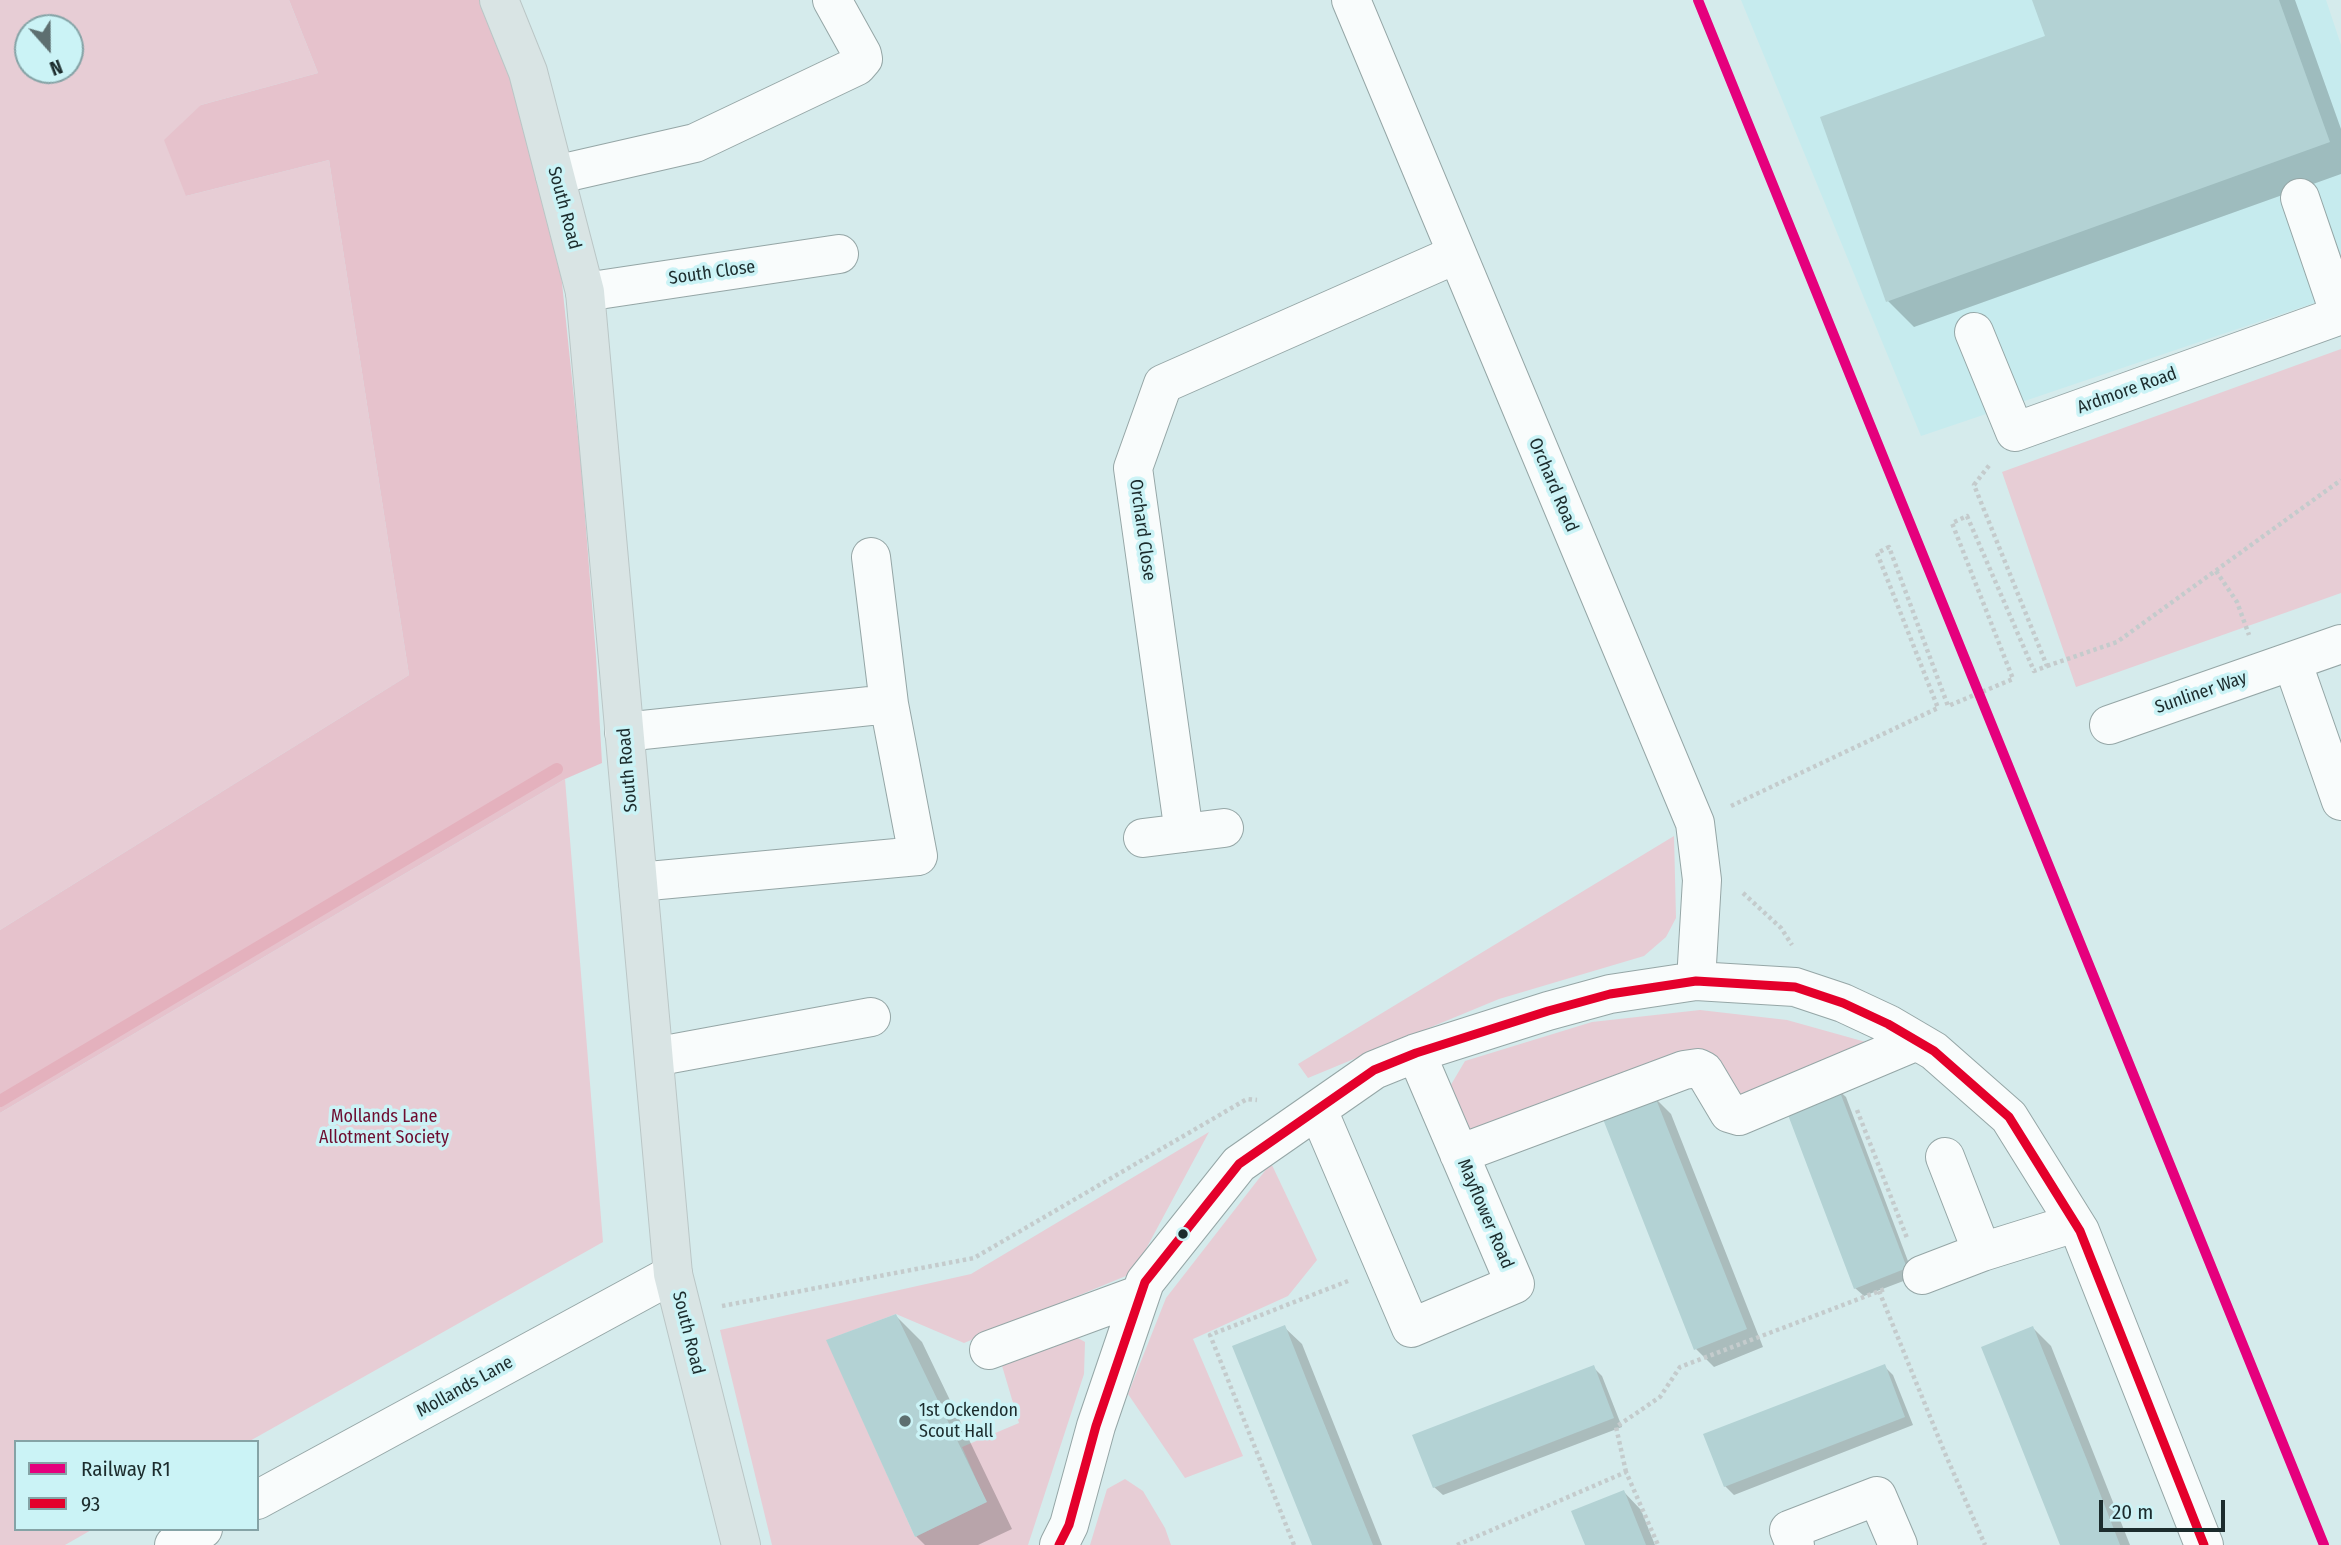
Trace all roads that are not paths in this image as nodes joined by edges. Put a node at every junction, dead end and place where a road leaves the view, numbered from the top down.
1 (499, 0) edge
2 (832, 0) edge
3 (1351, 0) edge
4 (555, 175) junction
5 (2300, 198) dead end
6 (839, 254) dead end
7 (1457, 254) junction
8 (585, 292) junction
9 (2340, 315) edge
10 (1974, 332) dead end
11 (871, 557) dead end
12 (2341, 644) edge
13 (2276, 667) junction
14 (889, 704) junction
15 (2109, 725) dead end
16 (624, 732) junction
17 (2341, 801) edge
18 (1224, 828) dead end
19 (1184, 833) junction
20 (1143, 838) dead end
21 (638, 882) junction
22 (1696, 981) junction
23 (871, 1017) dead end
24 (1917, 1041) junction
25 (1416, 1053) junction
26 (654, 1057) junction
27 (1318, 1110) junction
28 (1459, 1154) junction
29 (1945, 1157) dead end
30 (2075, 1223) junction
31 (1982, 1252) junction
32 (673, 1273) junction
33 (1922, 1275) road end
34 (1141, 1294) junction
35 (989, 1350) dead end
36 (259, 1499) edge
37 (199, 1531) edge
38 (174, 1545) edge
39 (741, 1545) edge
40 (1059, 1545) edge
41 (1795, 1545) edge
42 (1898, 1545) edge
43 (2204, 1545) edge

1 - 4 main road, South Road
2 - 4 street
3 - 7 street, Orchard Road
4 - 8 main road, South Road
5 - 9 street
6 - 8 street, South Close
7 - 19 street, Orchard Close
7 - 22 street, Orchard Road
8 - 16 main road, South Road
9 - 10 street, Ardmore Road
11 - 14 street
12 - 13 street, Sunliner Way
13 - 15 street, Sunliner Way
13 - 17 street
14 - 16 street
14 - 21 street
16 - 21 main road, South Road
18 - 19 street
19 - 20 street
21 - 26 main road, South Road
22 - 24 street
22 - 25 street
23 - 26 street
24 - 28 street
24 - 30 street
25 - 27 street
25 - 28 street, Mayflower Road
26 - 32 main road, South Road
27 - 28 street, Mayflower Road
27 - 34 street
29 - 31 street
30 - 31 street
30 - 43 street
31 - 33 street
32 - 36 street, Mollands Lane
32 - 39 main road, South Road
34 - 35 street
34 - 40 street
37 - 38 street
41 - 42 street

